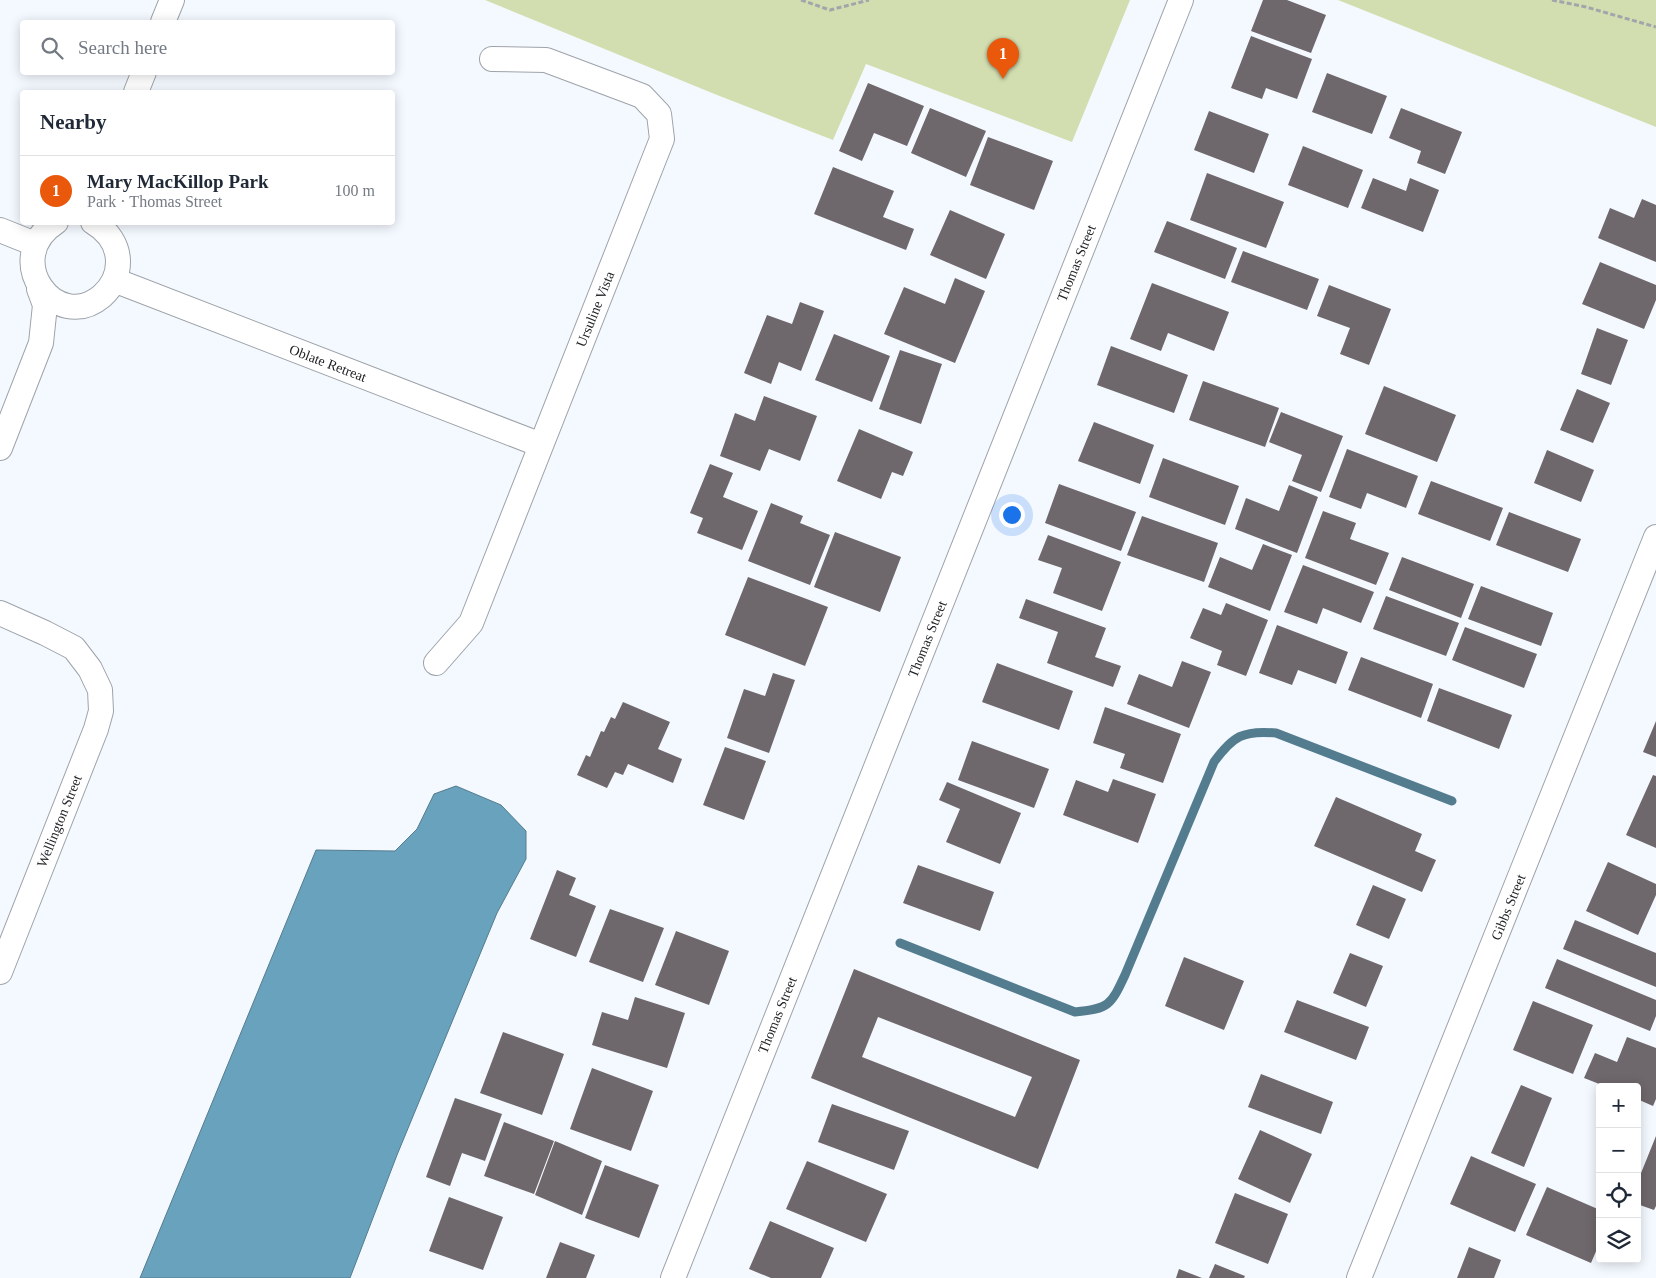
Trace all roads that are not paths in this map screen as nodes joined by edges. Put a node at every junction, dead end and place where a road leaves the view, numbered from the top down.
1 (172, 0) edge
2 (1181, 0) edge
3 (164, 20) edge
4 (492, 59) dead end
5 (143, 75) edge
6 (137, 90) edge
7 (52, 225) edge
8 (98, 225) edge
9 (0, 230) edge
10 (34, 244) junction
11 (114, 280) junction
12 (39, 289) junction
13 (80, 306) junction
14 (41, 343) junction
15 (541, 445) junction
16 (0, 448) edge
17 (1656, 537) edge
18 (0, 613) edge
19 (436, 663) dead end
20 (0, 972) edge
21 (673, 1278) edge
22 (1359, 1278) edge

1 - 3 street
2 - 21 street, Thomas Street
4 - 15 street, Ursuline Vista
5 - 6 street
7 - 10 street
8 - 11 street
9 - 10 street
10 - 12 street
11 - 13 street
11 - 15 street, Oblate Retreat
12 - 13 street
12 - 14 street
13 - 14 street
14 - 16 street
15 - 19 street, Ursuline Vista
17 - 22 street, Gibbs Street
18 - 20 street, Wellington Street

